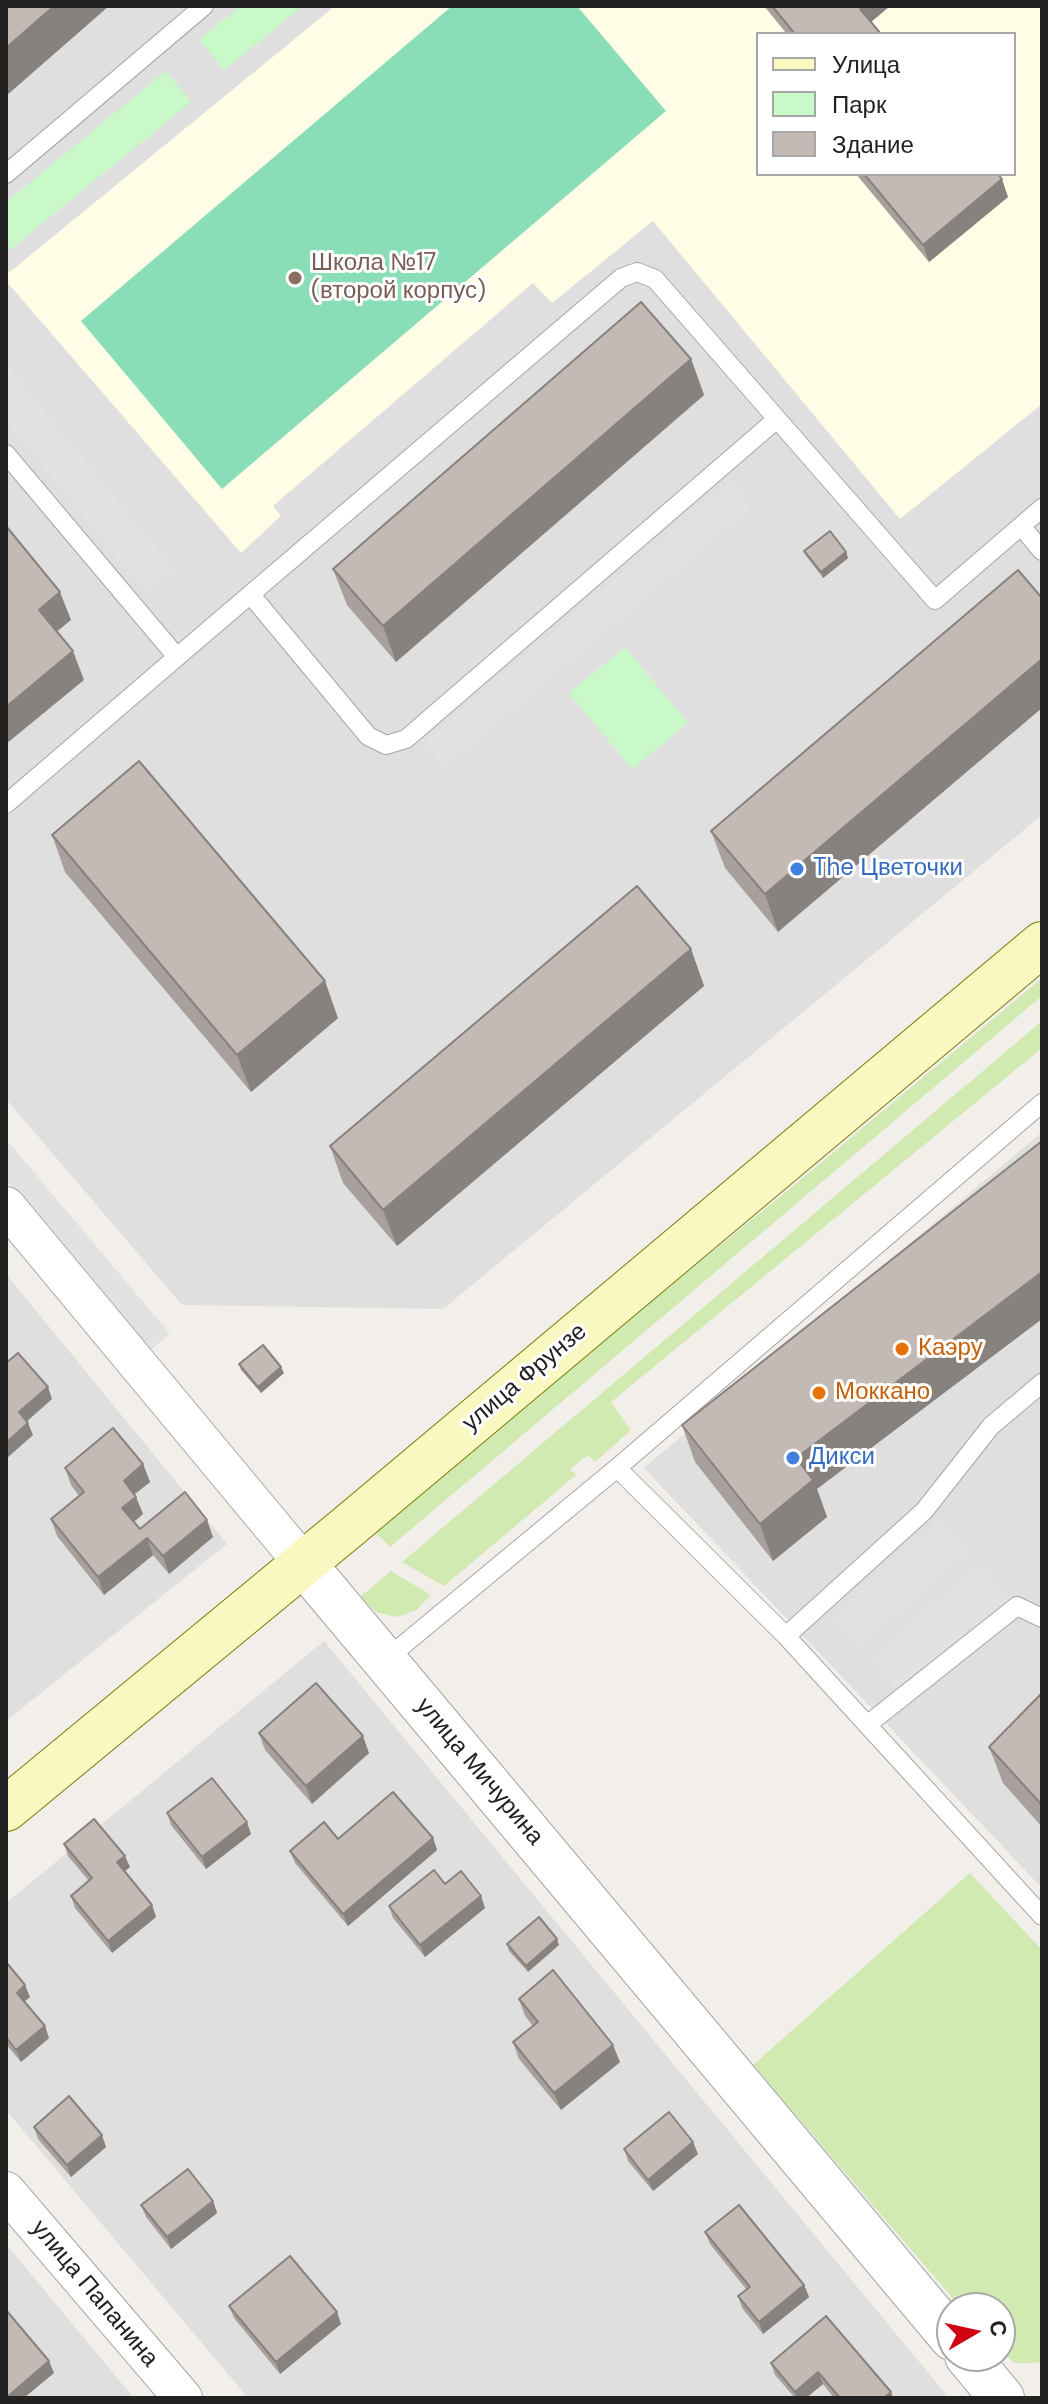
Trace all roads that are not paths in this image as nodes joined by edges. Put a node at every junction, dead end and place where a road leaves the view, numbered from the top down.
1 (204, 6) edge
2 (6, 174) edge
3 (777, 419) junction
4 (6, 454) edge
5 (1042, 508) edge
6 (1021, 526) junction
7 (1042, 551) edge
8 (251, 595) junction
9 (177, 657) junction
10 (6, 804) edge
11 (1042, 944) edge
12 (1042, 1103) edge
13 (6, 1206) edge
14 (1042, 1383) edge
15 (617, 1468) junction
16 (303, 1563) junction
17 (1042, 1618) edge
18 (786, 1636) junction
19 (385, 1660) junction
20 (867, 1725) junction
21 (6, 1809) edge
22 (1042, 1916) edge
23 (6, 2191) edge
24 (936, 2319) edge
25 (980, 2372) edge
26 (183, 2398) edge
27 (1002, 2398) edge

1 - 2 lane
3 - 6 lane
3 - 8 lane
3 - 8 lane
4 - 9 lane
5 - 6 lane
6 - 7 lane
8 - 9 lane
9 - 10 lane
11 - 16 main road, улица Фрунзе
12 - 15 lane
13 - 16 street, улица Мичурина
14 - 18 lane
15 - 18 lane
15 - 19 lane
16 - 19 street, улица Мичурина
16 - 21 main road, улица Фрунзе
17 - 20 lane
18 - 20 lane
19 - 24 street, улица Мичурина
20 - 22 lane
23 - 26 street, улица Папанина
25 - 27 street

